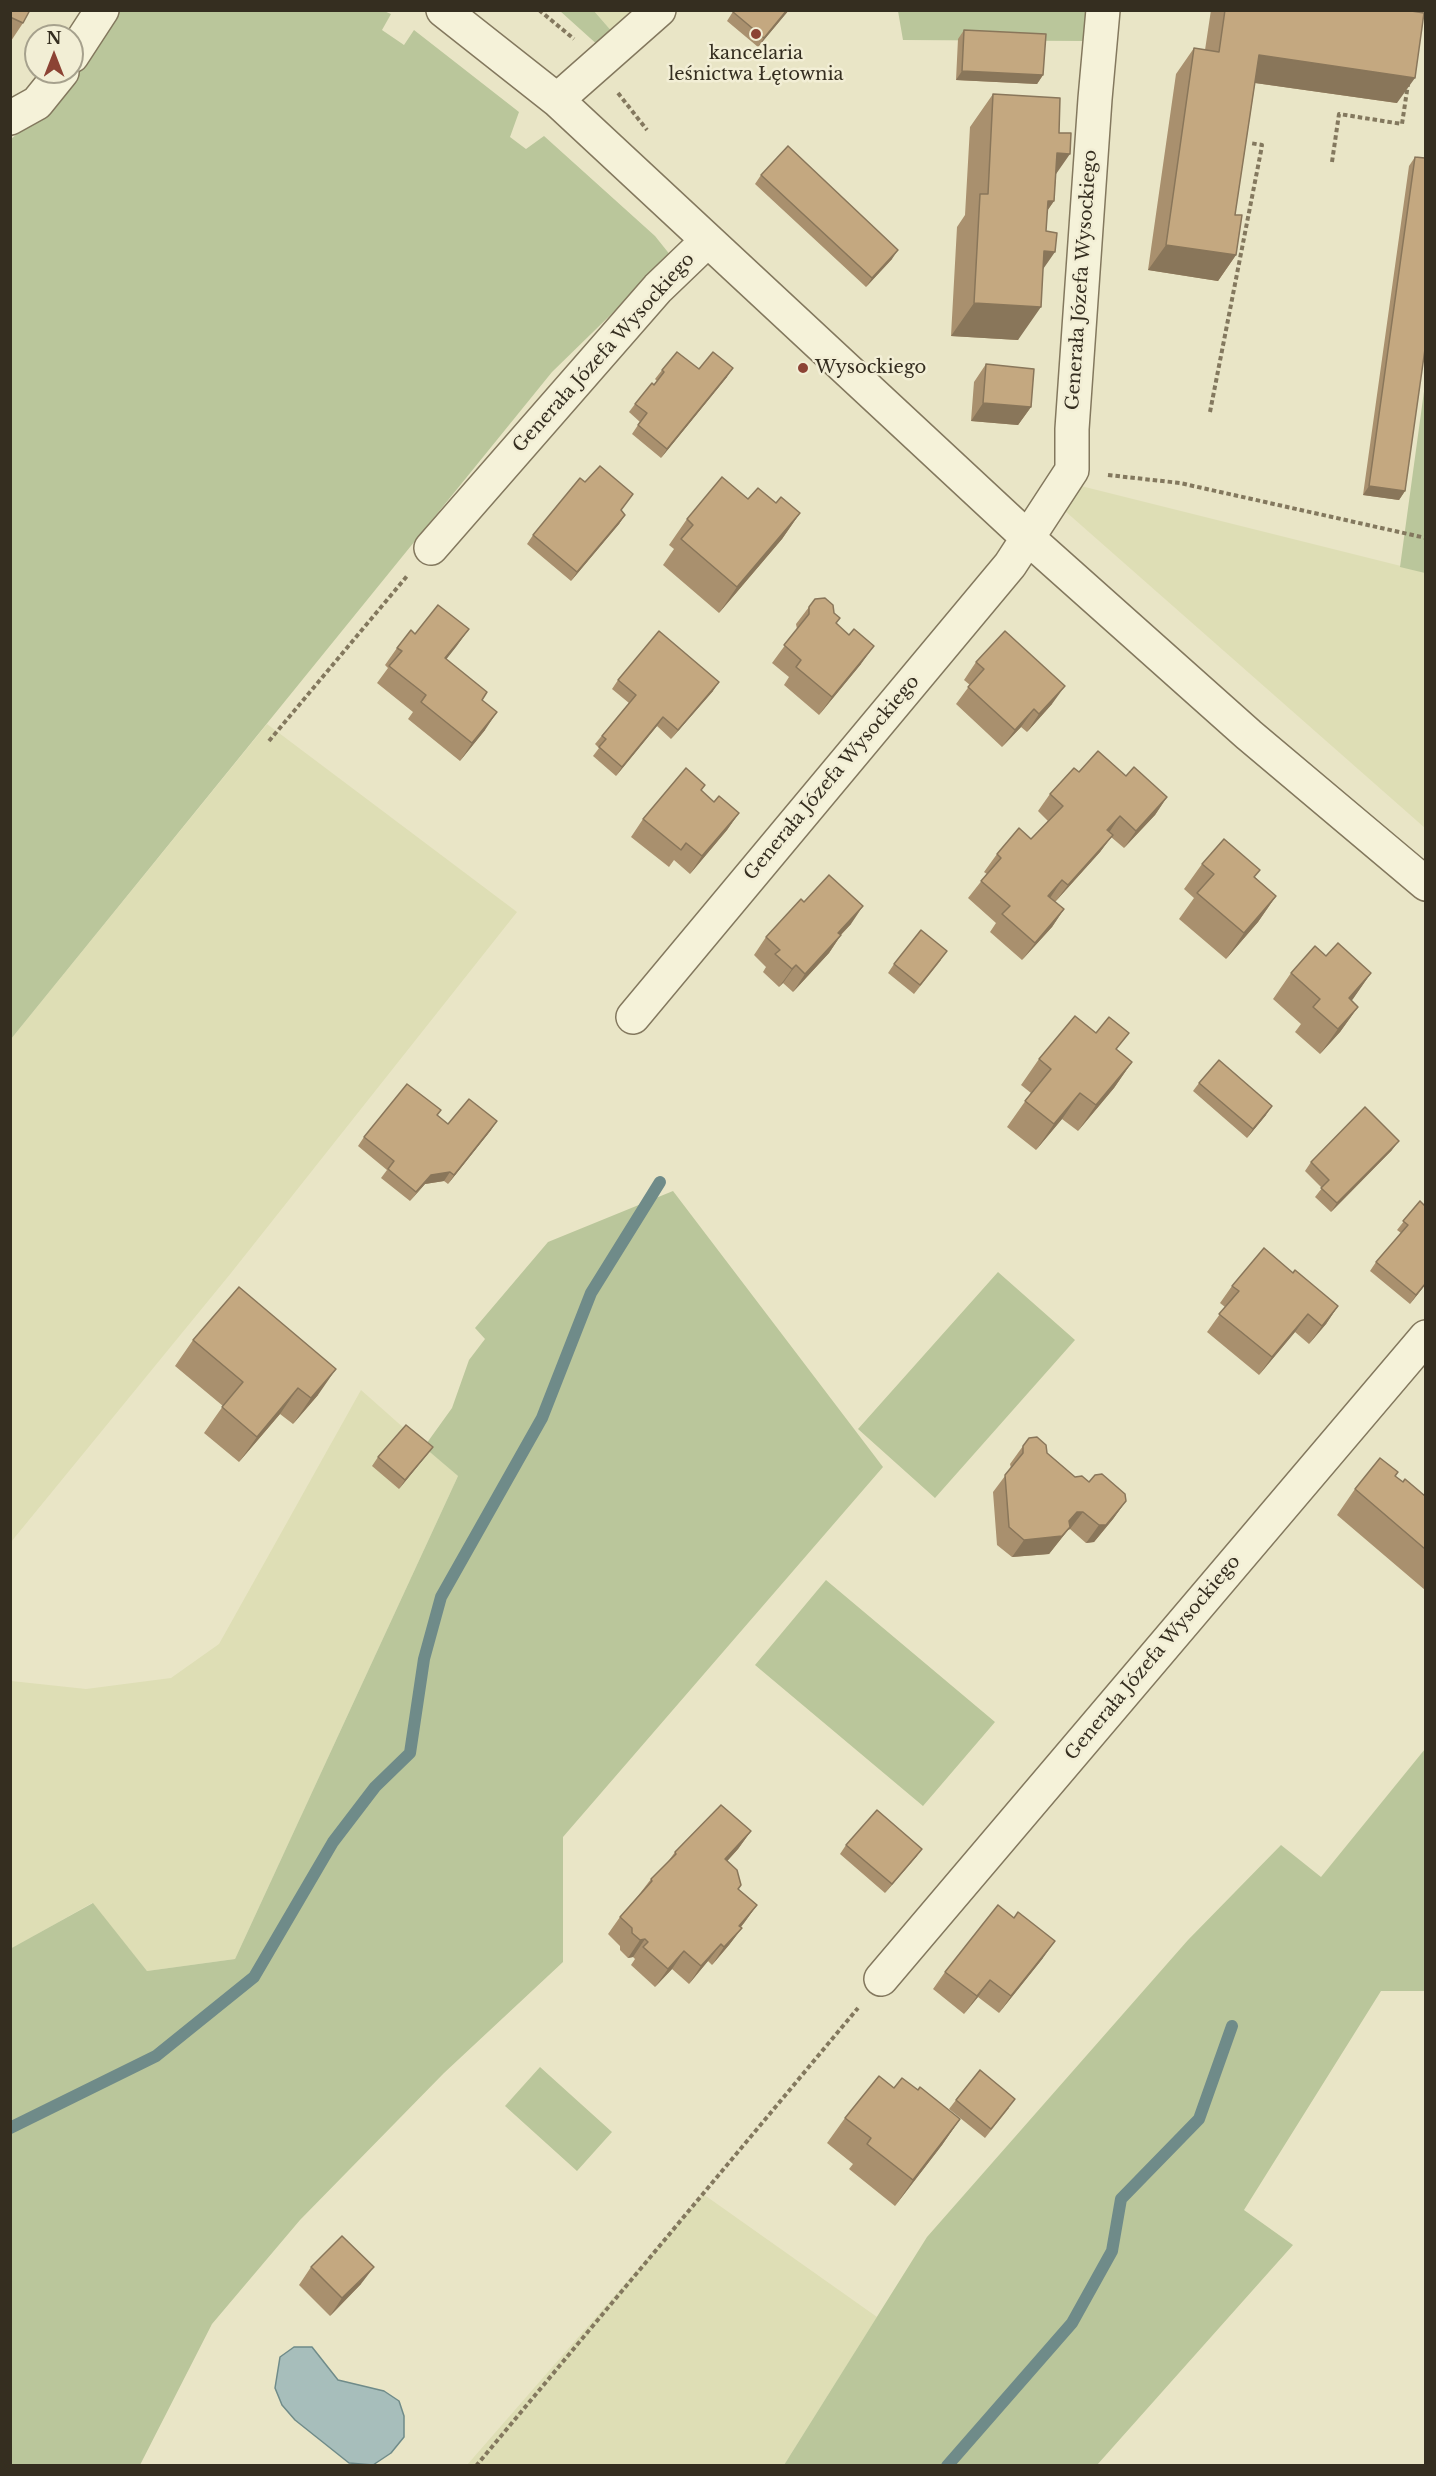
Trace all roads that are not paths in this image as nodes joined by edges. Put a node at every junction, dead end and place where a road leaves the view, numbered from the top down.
1 (102, 10) edge
2 (443, 10) edge
3 (659, 10) edge
4 (1103, 10) edge
5 (84, 38) edge
6 (52, 84) edge
7 (557, 100) junction
8 (10, 118) edge
9 (707, 241) junction
10 (1028, 538) junction
11 (431, 548) road end
12 (1425, 885) edge
13 (633, 1017) dead end
14 (1425, 1337) edge
15 (881, 1979) road end

1 - 5 street
2 - 7 street, Generała Józefa Wysockiego
3 - 7 street
4 - 10 street, Generała Józefa Wysockiego
6 - 8 street
7 - 9 street, Generała Józefa Wysockiego
9 - 10 street, Generała Józefa Wysockiego
9 - 11 street, Generała Józefa Wysockiego
10 - 12 street, Generała Józefa Wysockiego
10 - 13 street, Generała Józefa Wysockiego
14 - 15 street, Generała Józefa Wysockiego

